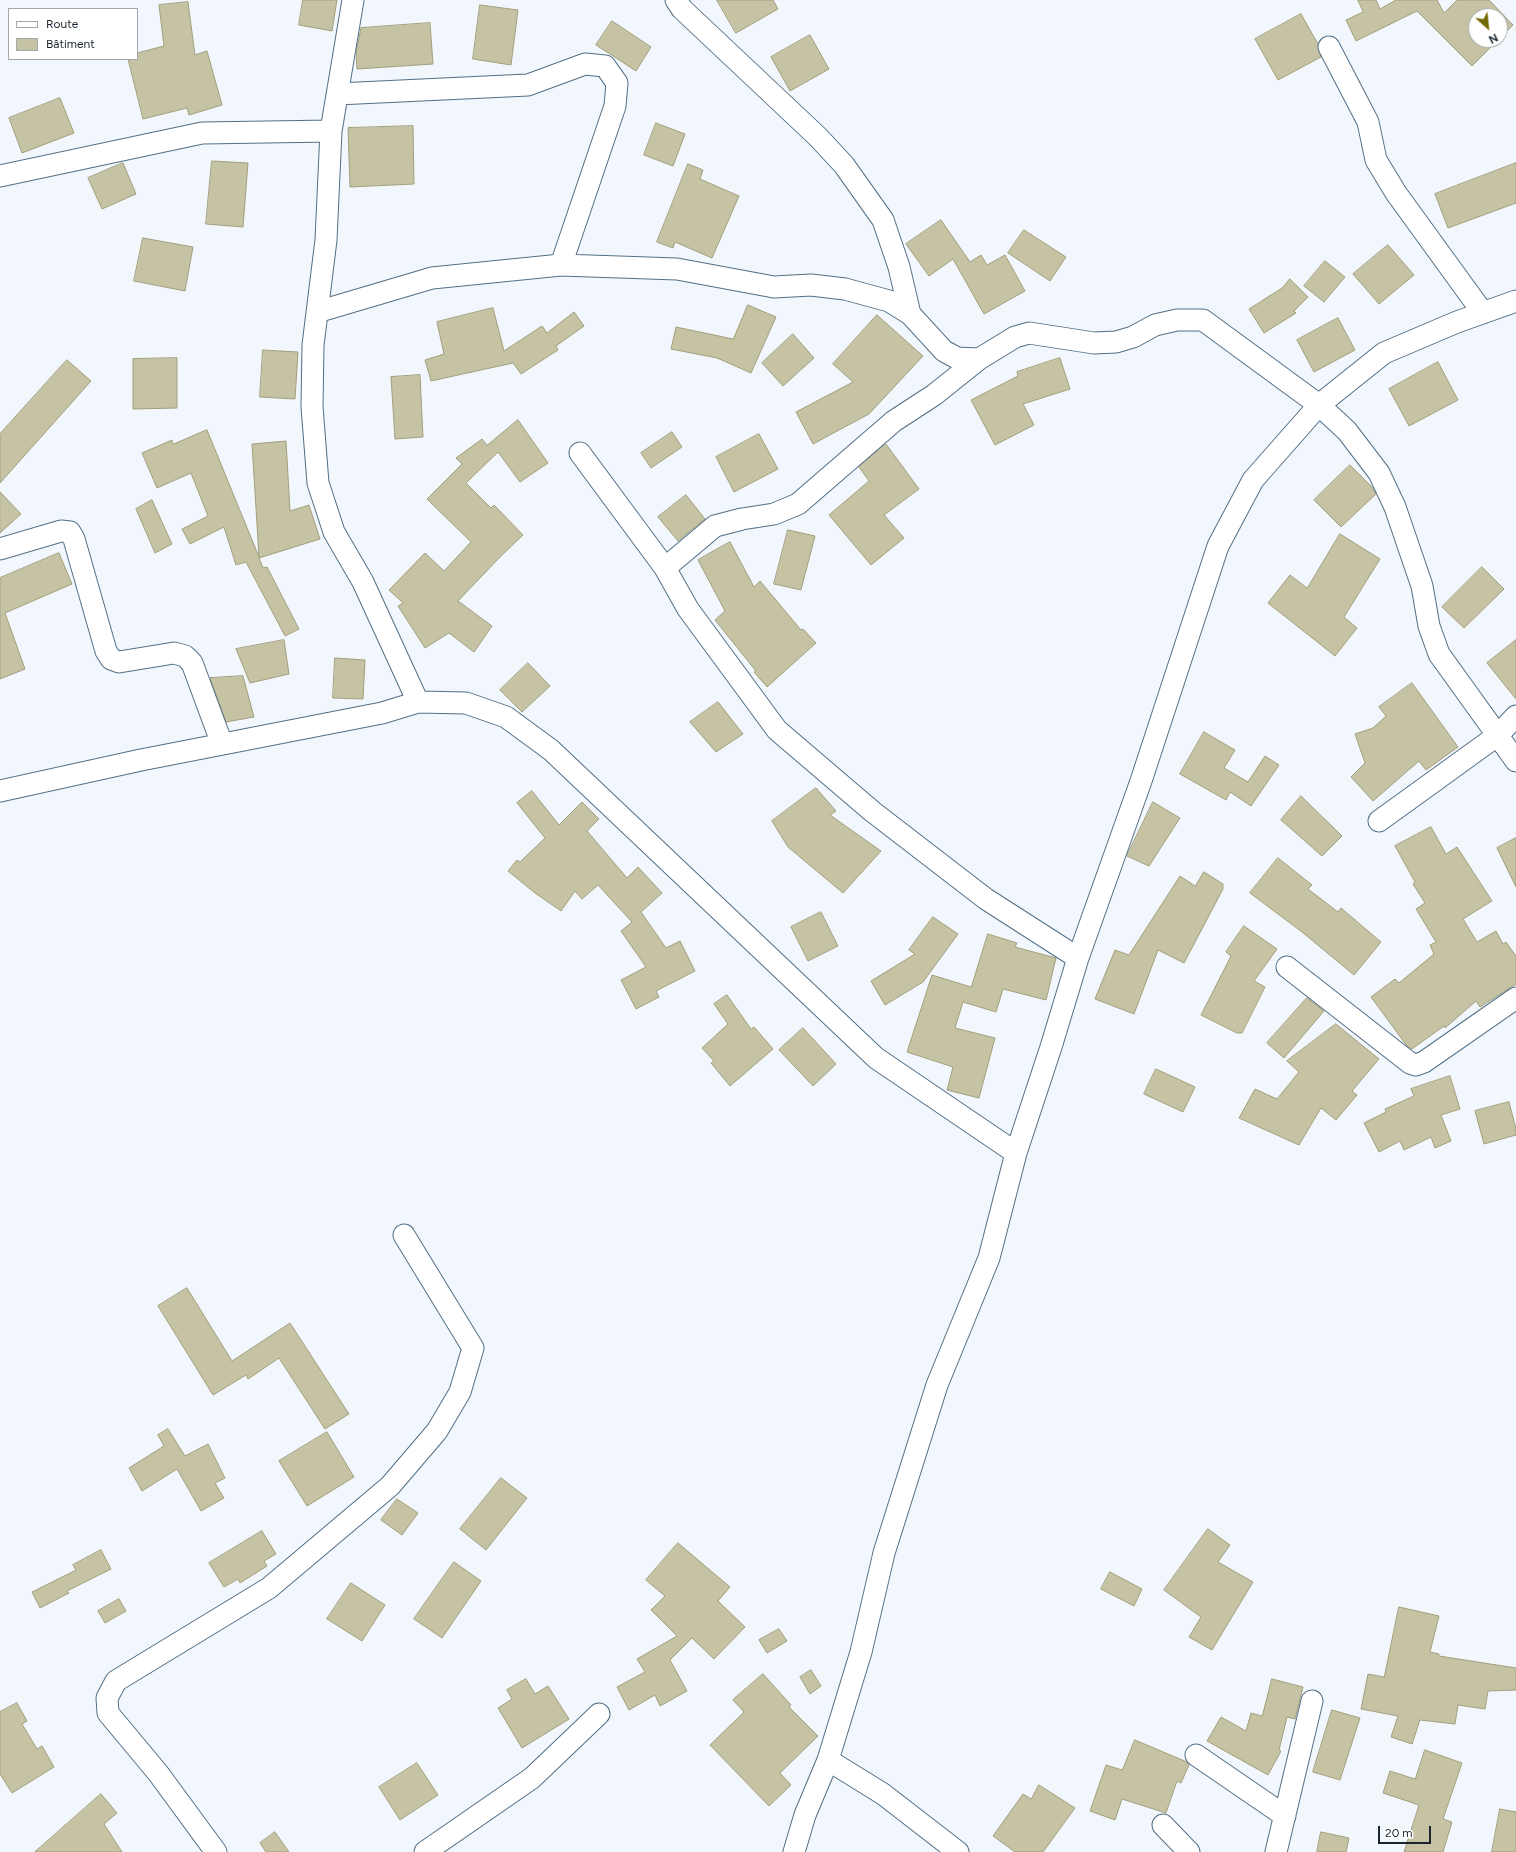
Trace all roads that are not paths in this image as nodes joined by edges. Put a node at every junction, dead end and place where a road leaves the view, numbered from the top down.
1 (353, 0) edge
2 (676, 0) edge
3 (1329, 47) dead end
4 (337, 94) junction
5 (331, 131) junction
6 (0, 176) edge
7 (561, 265) junction
8 (1516, 301) edge
9 (317, 312) junction
10 (1483, 313) junction
11 (910, 314) junction
12 (978, 359) junction
13 (1319, 405) junction
14 (580, 454) dead end
15 (0, 549) edge
16 (665, 568) junction
17 (418, 702) junction
18 (1516, 716) edge
19 (1498, 735) junction
20 (222, 744) junction
21 (1516, 761) edge
22 (0, 791) edge
23 (1379, 821) dead end
24 (1078, 958) junction
25 (1287, 967) dead end
26 (1516, 998) edge
27 (1016, 1154) junction
28 (404, 1236) dead end
29 (1312, 1700) dead end
30 (599, 1714) dead end
31 (1196, 1755) dead end
32 (828, 1760) junction
33 (1284, 1816) junction
34 (1163, 1825) dead end
35 (216, 1852) edge
36 (425, 1852) edge
37 (794, 1852) edge
38 (958, 1852) edge
39 (1189, 1852) edge
40 (1276, 1852) edge

1 - 4 street
2 - 11 street
3 - 10 street
4 - 5 street
4 - 7 street
5 - 6 street
5 - 9 street
7 - 9 street
7 - 11 street
8 - 10 street
9 - 17 street
10 - 13 street
11 - 12 street
12 - 13 street
12 - 16 street
13 - 19 street
13 - 24 street
14 - 16 street
15 - 20 street
16 - 24 street
17 - 20 street
17 - 27 street
18 - 19 street
19 - 21 street
19 - 23 street
20 - 22 street
24 - 27 street
25 - 26 street
27 - 32 street
28 - 35 street
29 - 33 street
30 - 36 street
31 - 33 street
32 - 37 street
32 - 38 street
33 - 40 street
34 - 39 street

